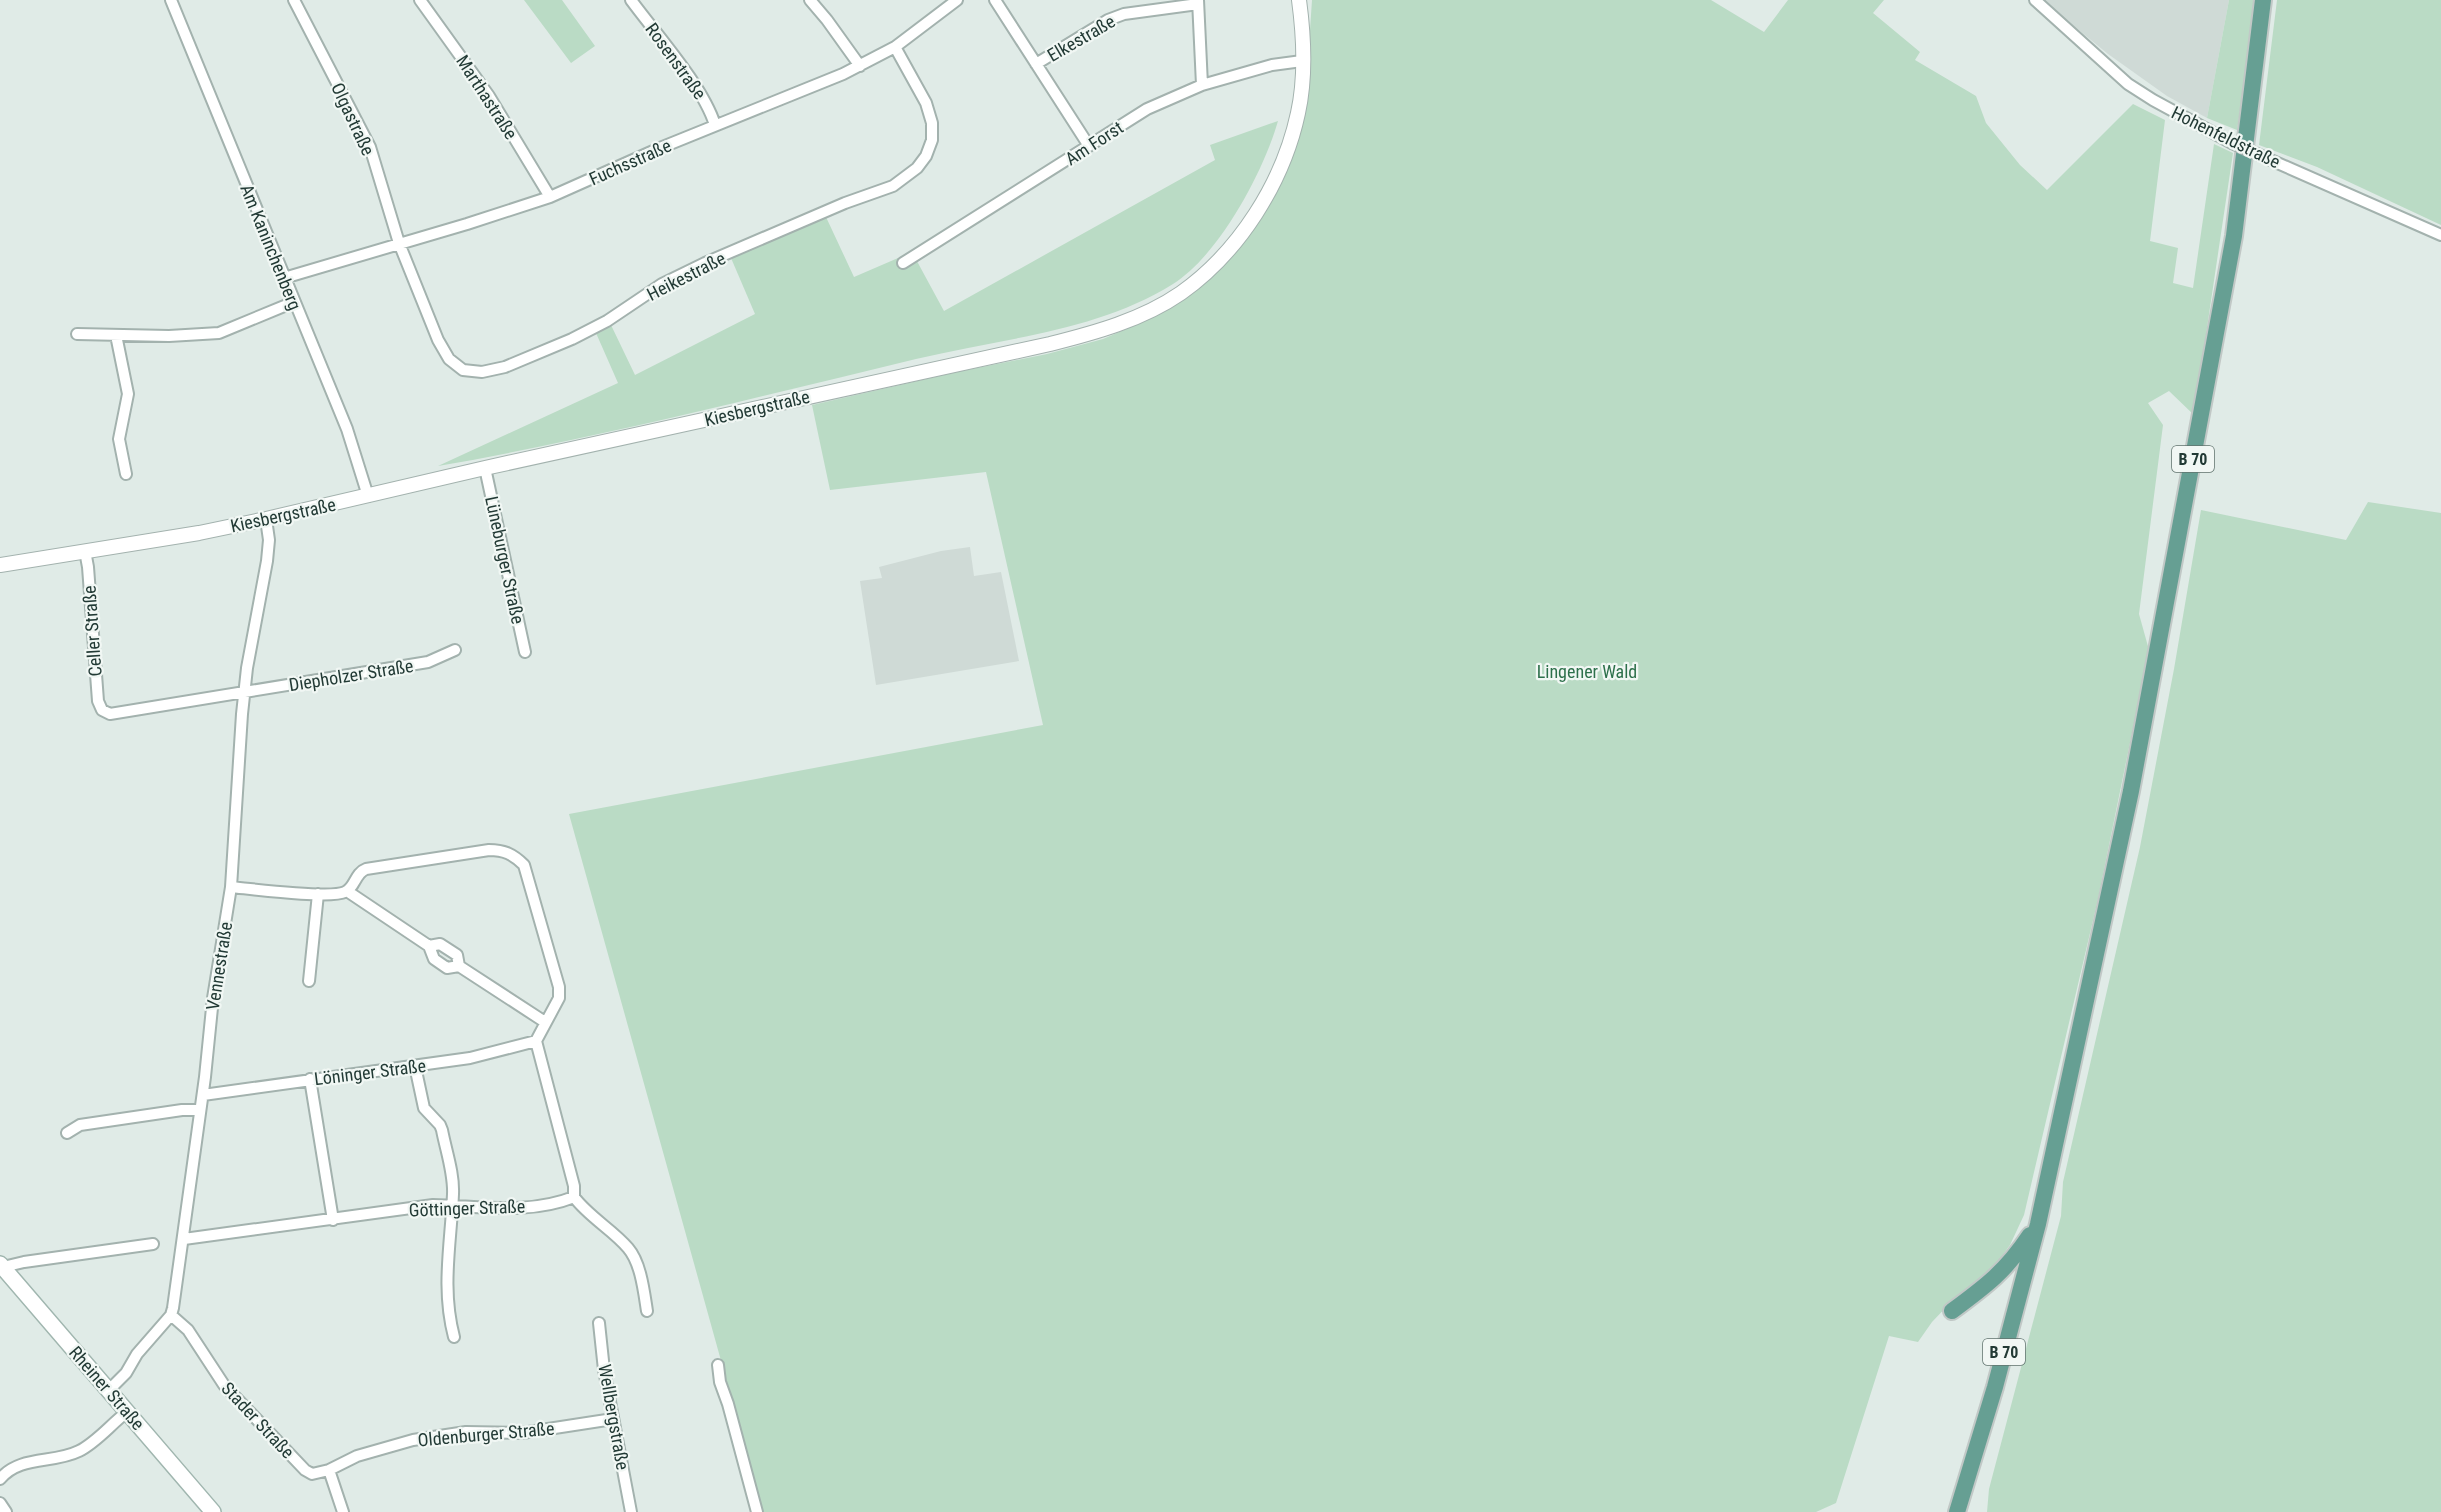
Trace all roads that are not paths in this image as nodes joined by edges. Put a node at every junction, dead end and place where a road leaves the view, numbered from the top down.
1 (171, 0) edge
2 (294, 0) edge
3 (420, 0) edge
4 (631, 0) edge
5 (810, 0) edge
6 (957, 0) edge
7 (995, 0) edge
8 (1299, 0) edge
9 (2035, 0) edge
10 (2263, 0) edge
11 (1198, 2) edge
12 (895, 47) junction
13 (1302, 61) junction
14 (1036, 64) junction
15 (860, 66) junction
16 (1202, 85) junction
17 (715, 125) junction
18 (1089, 146) junction
19 (550, 197) junction
20 (2441, 235) edge
21 (399, 243) junction
22 (903, 263) dead end
23 (284, 278) junction
24 (294, 302) junction
25 (77, 334) dead end
26 (116, 335) junction
27 (485, 468) junction
28 (126, 474) dead end
29 (368, 496) junction
30 (266, 519) junction
31 (85, 551) junction
32 (0, 565) edge
33 (455, 650) dead end
34 (525, 652) dead end
35 (244, 693) junction
36 (102, 710) joint
37 (231, 887) junction
38 (347, 891) junction
39 (318, 894) junction
40 (429, 946) junction
41 (459, 966) junction
42 (309, 981) dead end
43 (545, 1022) junction
44 (536, 1041) junction
45 (415, 1066) junction
46 (310, 1079) junction
47 (203, 1095) junction
48 (200, 1110) junction
49 (67, 1132) dead end
50 (574, 1197) junction
51 (451, 1205) junction
52 (333, 1220) junction
53 (2038, 1224) junction
54 (184, 1239) junction
55 (153, 1244) dead end
56 (1, 1265) edge
57 (647, 1311) dead end
58 (1952, 1311) dead end
59 (171, 1315) junction
60 (599, 1323) dead end
61 (454, 1337) dead end
62 (718, 1365) dead end
63 (109, 1390) junction
64 (127, 1412) junction
65 (613, 1419) junction
66 (329, 1470) junction
67 (0, 1479) edge
68 (1967, 1480) junction
69 (0, 1503) edge
70 (6, 1512) edge
71 (213, 1512) edge
72 (343, 1512) edge
73 (631, 1512) edge
74 (757, 1512) edge
75 (1957, 1512) edge
76 (1968, 1512) edge

1 - 23 street, Am Kaninchenberg
2 - 21 street, Olgastraße
3 - 19 street, Marthastraße
4 - 17 street, Rosenstraße
5 - 15 street
6 - 12 street, Fuchsstraße
7 - 14 street
8 - 13 street, Kiesbergstraße
9 - 20 street, Hohenfeldstraße, bridge
10 - 53 main road, B 70
11 - 14 street, Elkestraße
11 - 16 street
12 - 15 street, Fuchsstraße
12 - 21 street, Heikestraße
13 - 16 street, Am Forst
13 - 27 street, Kiesbergstraße
14 - 18 street
15 - 17 street, Fuchsstraße
16 - 18 street, Am Forst
17 - 19 street, Fuchsstraße
18 - 22 street, Am Forst
19 - 21 street, Fuchsstraße
21 - 23 street, Fuchsstraße
23 - 24 street, Am Kaninchenberg
24 - 26 street
24 - 29 street, Am Kaninchenberg
25 - 26 street
26 - 28 street
27 - 29 street, Kiesbergstraße
27 - 34 street, Lüneburger Straße
29 - 30 street, Kiesbergstraße
30 - 31 street, Kiesbergstraße
30 - 35 street, Vennestraße
31 - 32 street, Kiesbergstraße
31 - 36 street, Celler Straße
33 - 35 street, Diepholzer Straße
35 - 36 street, Diepholzer Straße
35 - 37 street, Vennestraße
37 - 39 street
37 - 47 street, Vennestraße
38 - 39 street
38 - 40 street
38 - 43 street
39 - 42 street
40 - 41 street
40 - 41 street
41 - 43 street
43 - 44 street
44 - 45 street, Löninger Straße
44 - 50 street
45 - 46 street, Löninger Straße
45 - 51 street
46 - 47 street, Löninger Straße
46 - 52 street
47 - 48 street, Vennestraße
48 - 49 street
48 - 54 street, Vennestraße
50 - 51 street, Göttinger Straße
50 - 57 street
51 - 52 street, Göttinger Straße
51 - 61 street
52 - 54 street, Göttinger Straße
53 - 58 main road
53 - 68 main road, B 70
54 - 59 street, Vennestraße
55 - 56 street
56 - 63 main road, Rheiner Straße
59 - 63 street
59 - 66 street, Stader Straße
60 - 65 street, Wellbergstraße
62 - 74 street
63 - 64 main road, Rheiner Straße
64 - 67 street
64 - 71 main road, Rheiner Straße
65 - 66 street, Oldenburger Straße
65 - 73 street, Wellbergstraße
66 - 72 street
68 - 75 main road, B 70
68 - 76 main road
69 - 70 street

